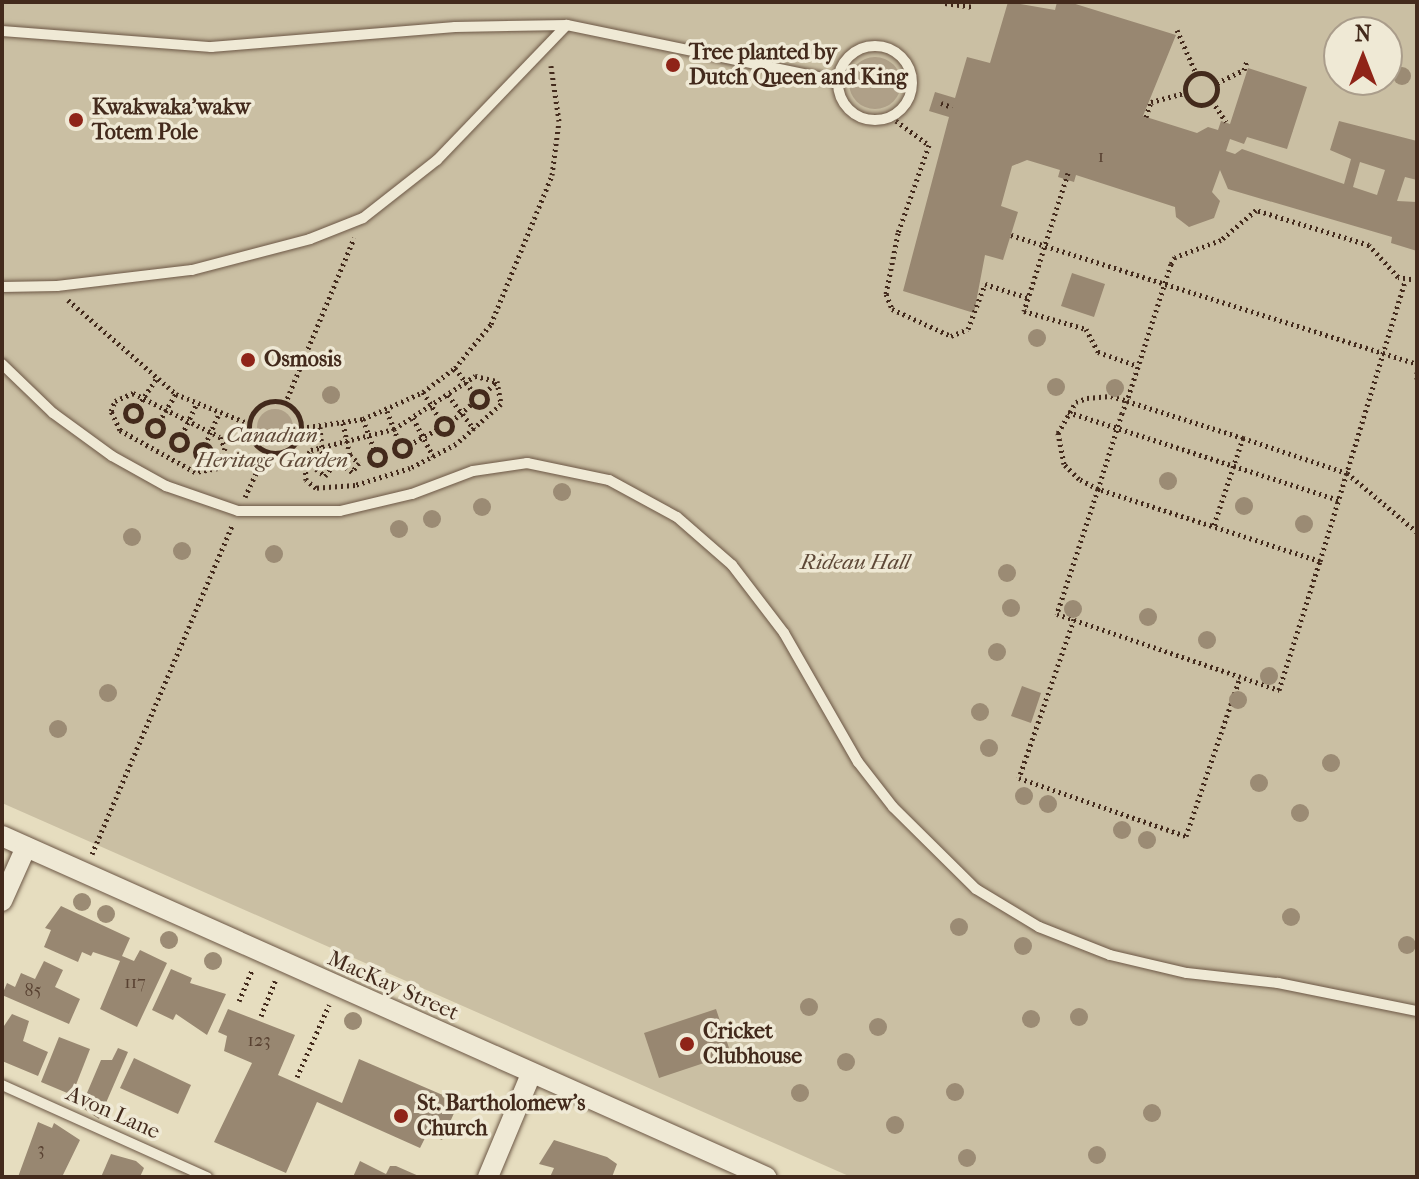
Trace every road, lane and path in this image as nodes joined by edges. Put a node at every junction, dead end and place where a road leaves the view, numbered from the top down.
1 (945, 3) edge
2 (974, 7) dead end
3 (567, 25) junction
4 (1177, 30) dead end
5 (2, 31) edge
6 (544, 50) junction
7 (1247, 61) dead end
8 (1196, 73) junction
9 (838, 81) junction
10 (1217, 83) junction
11 (1185, 93) junction
12 (1212, 101) junction
13 (941, 103) dead end
14 (952, 107) dead end
15 (891, 117) junction
16 (1146, 117) dead end
17 (1226, 122) dead end
18 (1068, 173) dead end
19 (363, 218) junction
20 (1011, 235) dead end
21 (1045, 246) junction
22 (1417, 280) edge
23 (1405, 281) junction
24 (1164, 284) junction
25 (57, 286) junction
26 (2, 287) edge
27 (1029, 298) junction
28 (1382, 355) junction
29 (2, 364) edge
30 (1417, 364) edge
31 (1138, 366) junction
32 (455, 368) junction
33 (1417, 372) edge
34 (156, 379) junction
35 (1417, 379) edge
36 (465, 381) junction
37 (497, 381) junction
38 (423, 392) junction
39 (474, 393) junction
40 (485, 393) junction
41 (176, 394) junction
42 (448, 395) junction
43 (144, 397) junction
44 (115, 401) junction
45 (1127, 401) junction
46 (473, 403) junction
47 (285, 404) junction
48 (484, 404) junction
49 (196, 405) junction
50 (138, 406) junction
51 (432, 407) junction
52 (127, 408) junction
53 (166, 411) junction
54 (387, 411) junction
55 (1068, 412) junction
56 (461, 413) junction
57 (219, 414) junction
58 (493, 414) junction
59 (140, 417) junction
60 (413, 418) junction
61 (128, 419) junction
62 (363, 419) junction
63 (440, 419) junction
64 (159, 422) junction
65 (451, 422) junction
66 (149, 423) junction
67 (188, 423) junction
68 (343, 423) junction
69 (250, 424) junction
70 (320, 427) junction
71 (301, 428) junction
72 (394, 429) junction
73 (438, 429) junction
74 (474, 429) junction
75 (1117, 429) junction
76 (120, 430) junction
77 (212, 432) junction
78 (448, 432) junction
79 (162, 433) junction
80 (150, 435) junction
81 (182, 435) junction
82 (172, 437) junction
83 (423, 437) junction
84 (370, 438) junction
85 (1243, 438) junction
86 (399, 442) junction
87 (347, 444) junction
88 (456, 444) junction
89 (186, 445) junction
90 (205, 445) junction
91 (409, 445) junction
92 (144, 446) junction
93 (322, 447) junction
94 (175, 449) junction
95 (196, 450) junction
96 (374, 450) junction
97 (395, 451) junction
98 (266, 452) junction
99 (210, 455) junction
100 (350, 455) junction
101 (384, 455) junction
102 (405, 455) junction
103 (433, 456) junction
104 (200, 459) junction
105 (169, 460) junction
106 (224, 460) junction
107 (323, 460) junction
108 (370, 460) junction
109 (359, 463) junction
110 (378, 465) junction
111 (343, 466) junction
112 (1233, 466) junction
113 (332, 467) junction
114 (410, 468) junction
115 (316, 469) junction
116 (303, 470) junction
117 (195, 472) junction
118 (352, 472) junction
119 (1347, 473) junction
120 (325, 476) junction
121 (384, 478) junction
122 (355, 485) junction
123 (326, 489) junction
124 (1098, 489) junction
125 (1339, 500) junction
126 (238, 511) junction
127 (1214, 525) junction
128 (1417, 532) edge
129 (1320, 561) junction
130 (1074, 619) junction
131 (1240, 677) junction
132 (2, 836) edge
133 (26, 847) junction
134 (83, 873) junction
135 (2, 901) edge
136 (252, 971) dead end
137 (275, 981) dead end
138 (239, 1001) dead end
139 (329, 1005) dead end
140 (1417, 1011) edge
141 (261, 1016) dead end
142 (531, 1074) junction
143 (297, 1077) dead end
144 (2, 1085) edge
145 (207, 1177) edge
146 (488, 1177) edge
147 (766, 1177) edge

1 - 2 path
3 - 5 lane
3 - 6 lane
3 - 9 lane
4 - 8 path
6 - 19 lane
6 - 32 path
7 - 10 path
8 - 10 path
8 - 11 path
9 - 15 lane
9 - 15 lane
10 - 12 path
11 - 12 path
11 - 16 path
12 - 17 path
13 - 14 path
15 - 27 path
18 - 21 path
19 - 25 lane
19 - 47 path
20 - 21 path
21 - 24 path
21 - 27 path
22 - 23 path
23 - 24 path
23 - 28 path
24 - 28 path
24 - 31 path
25 - 26 lane
25 - 34 path
27 - 31 path
28 - 30 path
28 - 119 path
29 - 126 lane
31 - 45 path
32 - 36 path
32 - 38 path
33 - 35 path
34 - 41 path
34 - 43 path
36 - 37 path
36 - 39 path
36 - 42 path
37 - 40 path
37 - 58 path
38 - 51 path
38 - 54 path
39 - 40 path
39 - 46 path
40 - 48 path
41 - 49 path
41 - 53 path
42 - 51 path
42 - 56 path
43 - 44 path
43 - 50 path
43 - 53 path
44 - 52 path
44 - 76 path
45 - 55 path
45 - 75 path
45 - 85 path
46 - 48 path
46 - 56 path
47 - 69 path
47 - 71 path
48 - 58 path
49 - 57 path
49 - 67 path
50 - 52 path
50 - 59 path
51 - 60 path
51 - 63 path
52 - 61 path
53 - 64 path
53 - 67 path
54 - 62 path
54 - 72 path
55 - 75 path
55 - 124 path
56 - 65 path
56 - 74 path
57 - 69 path
57 - 77 path
58 - 74 path
59 - 61 path
59 - 66 path
60 - 72 path
60 - 83 path
61 - 76 path
62 - 68 path
62 - 84 path
63 - 65 path
63 - 73 path
64 - 66 path
64 - 79 path
65 - 78 path
66 - 80 path
67 - 77 path
67 - 81 path
68 - 70 path
68 - 87 path
69 - 98 path
70 - 71 path
70 - 93 path
71 - 98 path
72 - 84 path
72 - 86 path
73 - 78 path
73 - 83 path
74 - 88 path
75 - 112 path
75 - 124 path
76 - 92 path
77 - 90 path
77 - 106 path
78 - 88 path
79 - 80 path
79 - 82 path
80 - 92 path
81 - 82 path
81 - 89 path
82 - 94 path
83 - 91 path
83 - 103 path
84 - 87 path
84 - 96 path
85 - 112 path
85 - 119 path
86 - 91 path
86 - 97 path
87 - 93 path
87 - 100 path
88 - 103 path
89 - 94 path
89 - 95 path
90 - 95 path
90 - 99 path
91 - 102 path
92 - 105 path
93 - 107 path
93 - 116 path
94 - 105 path
95 - 104 path
96 - 101 path
96 - 108 path
97 - 101 path
97 - 102 path
98 - 126 path
99 - 104 path
99 - 106 path
100 - 109 path
100 - 111 path
101 - 110 path
102 - 114 path
103 - 114 path
104 - 117 path
105 - 117 path
106 - 117 path
107 - 113 path
107 - 115 path
108 - 109 path
108 - 110 path
109 - 118 path
110 - 121 path
111 - 113 path
111 - 118 path
112 - 125 path
112 - 127 path
113 - 120 path
114 - 121 path
115 - 116 path
115 - 120 path
116 - 123 path
118 - 122 path
119 - 125 path
119 - 128 path
120 - 123 path
121 - 122 path
122 - 123 path
124 - 127 path
124 - 130 path
125 - 129 path
126 - 134 path
126 - 140 lane
127 - 129 path
129 - 131 path
130 - 131 path
130 - 131 path
132 - 133 street, MacKay Street
133 - 134 street, MacKay Street
133 - 135 street
134 - 142 street, MacKay Street
136 - 138 path
137 - 141 path
139 - 143 path
142 - 146 street
142 - 147 street, MacKay Street
144 - 145 lane, Avon Lane

